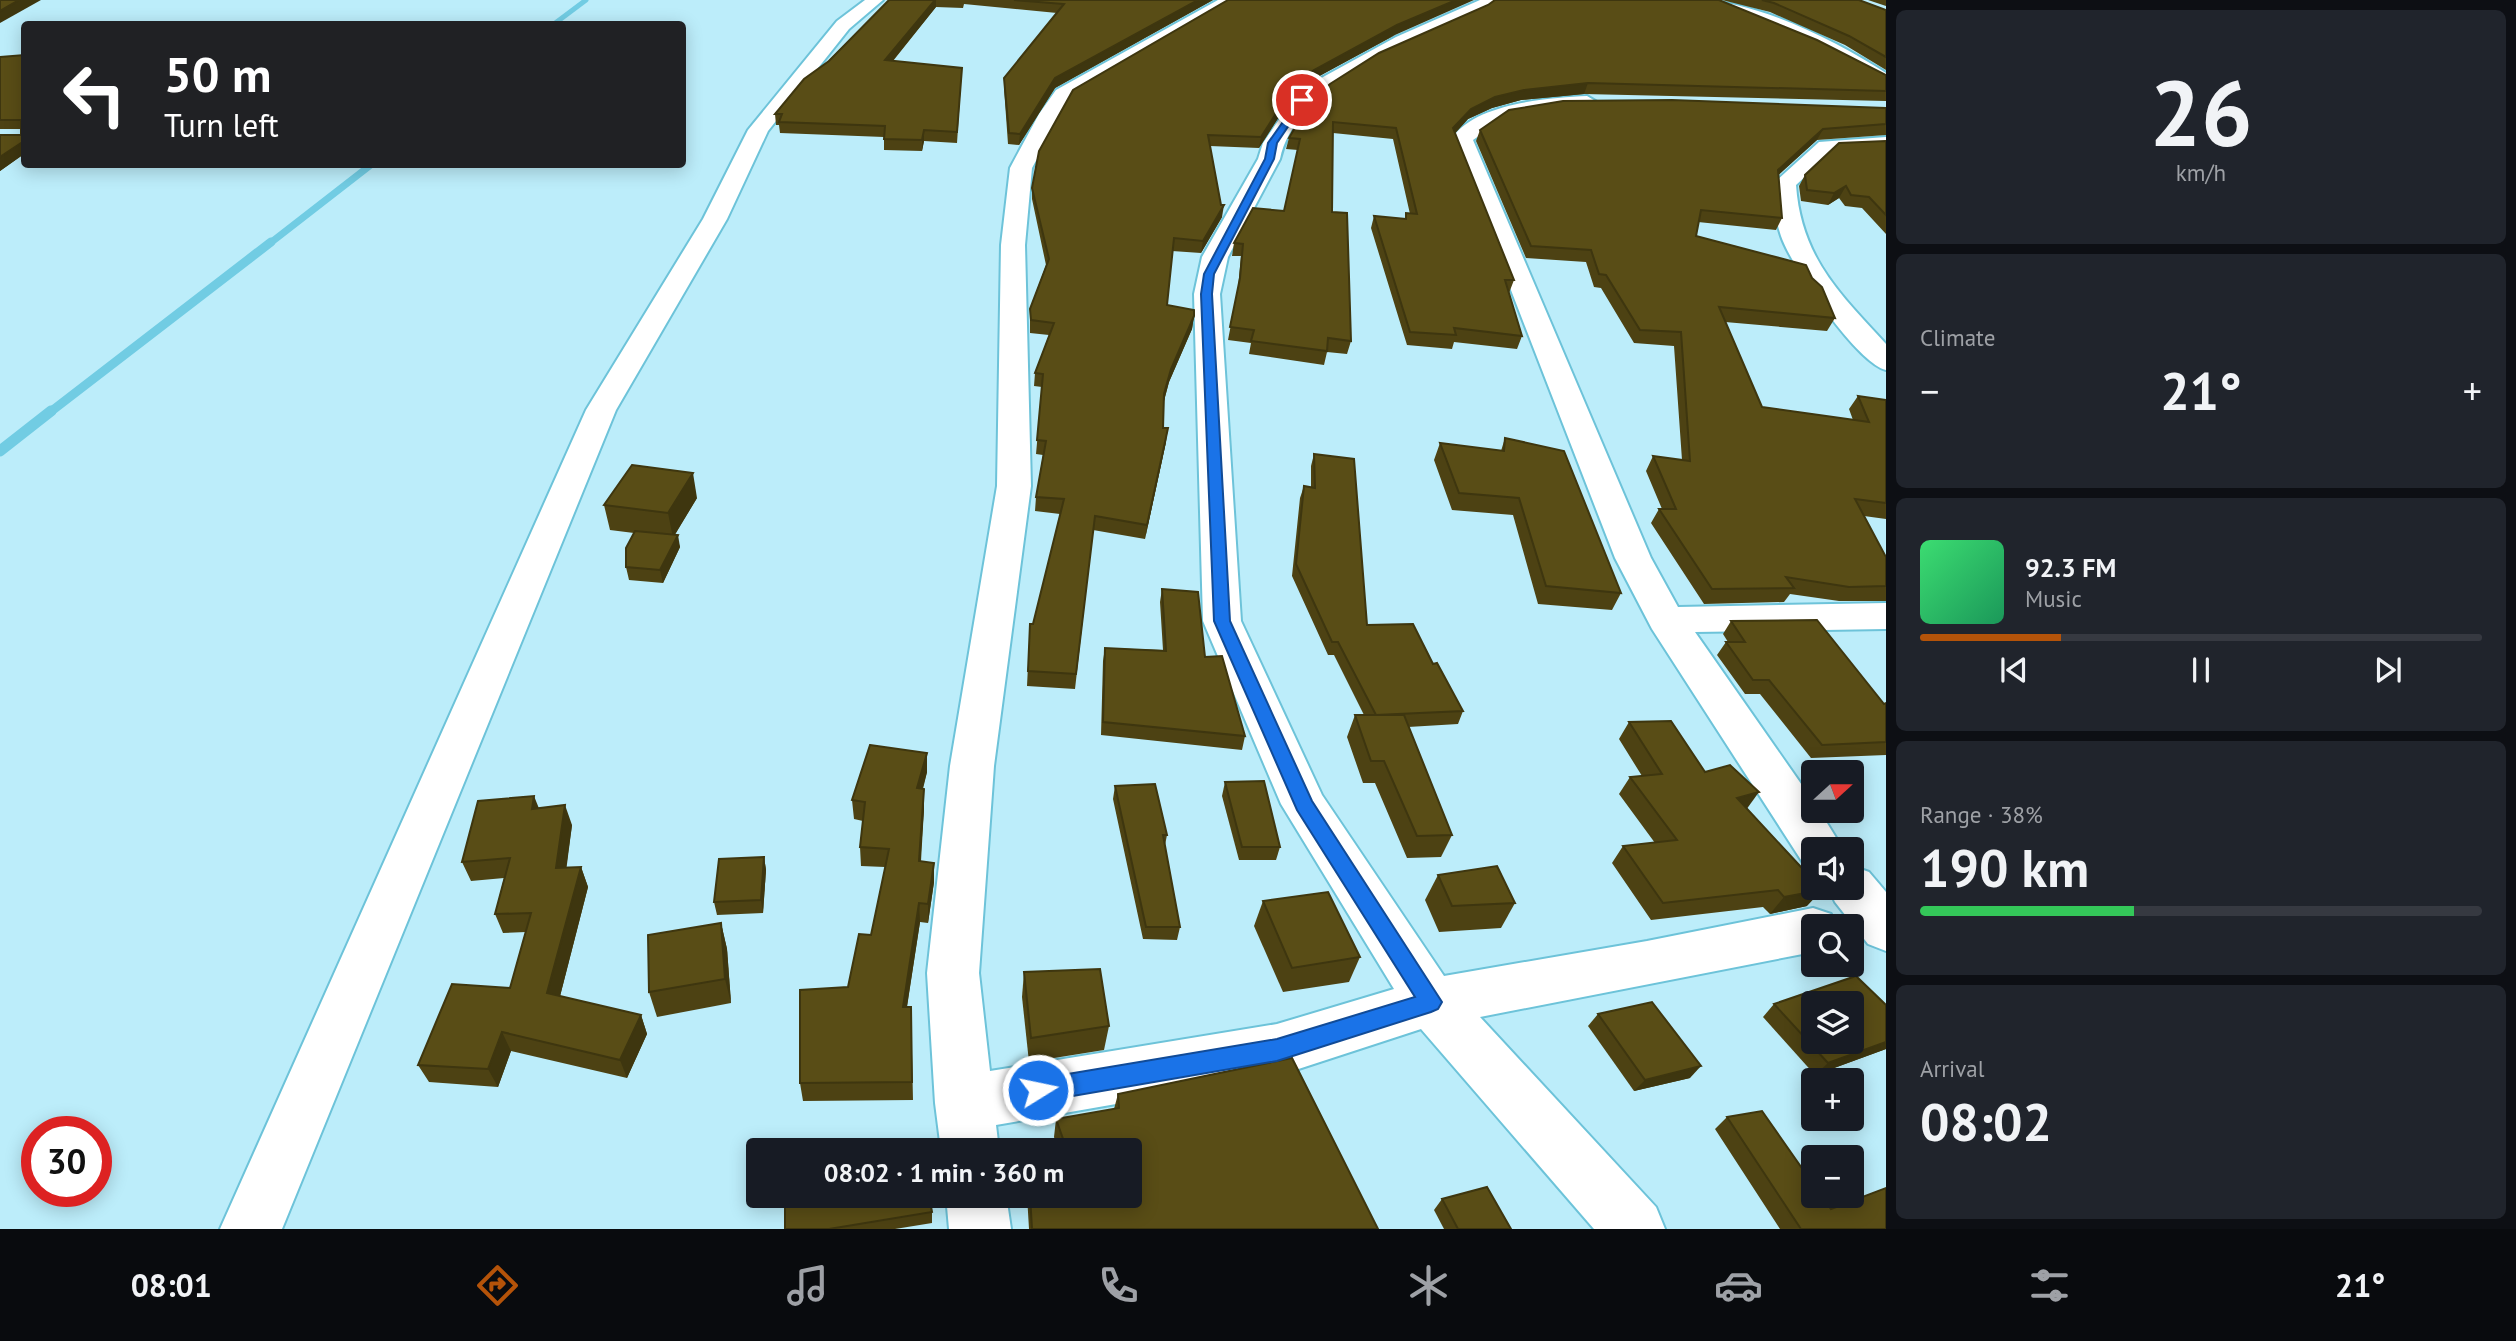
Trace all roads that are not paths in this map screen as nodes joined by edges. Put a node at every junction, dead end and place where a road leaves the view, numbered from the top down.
1 (875, 0) edge
2 (1229, 0) edge
3 (1493, 0) edge
4 (1703, 0) edge
5 (1886, 81) edge
6 (1619, 101) edge
7 (1886, 143) edge
8 (1886, 361) edge
9 (1886, 616) edge
10 (1666, 620) junction
11 (1812, 837) edge
12 (1801, 932) edge
13 (1431, 1002) junction
14 (967, 1127) edge
15 (978, 1208) edge
16 (251, 1229) edge
17 (980, 1229) edge
18 (1634, 1229) edge

1 - 16 street
2 - 14 street
3 - 13 street
4 - 5 street
6 - 10 street
7 - 8 street
9 - 10 street
10 - 11 street
12 - 13 street
13 - 14 street
13 - 18 street
15 - 17 street

